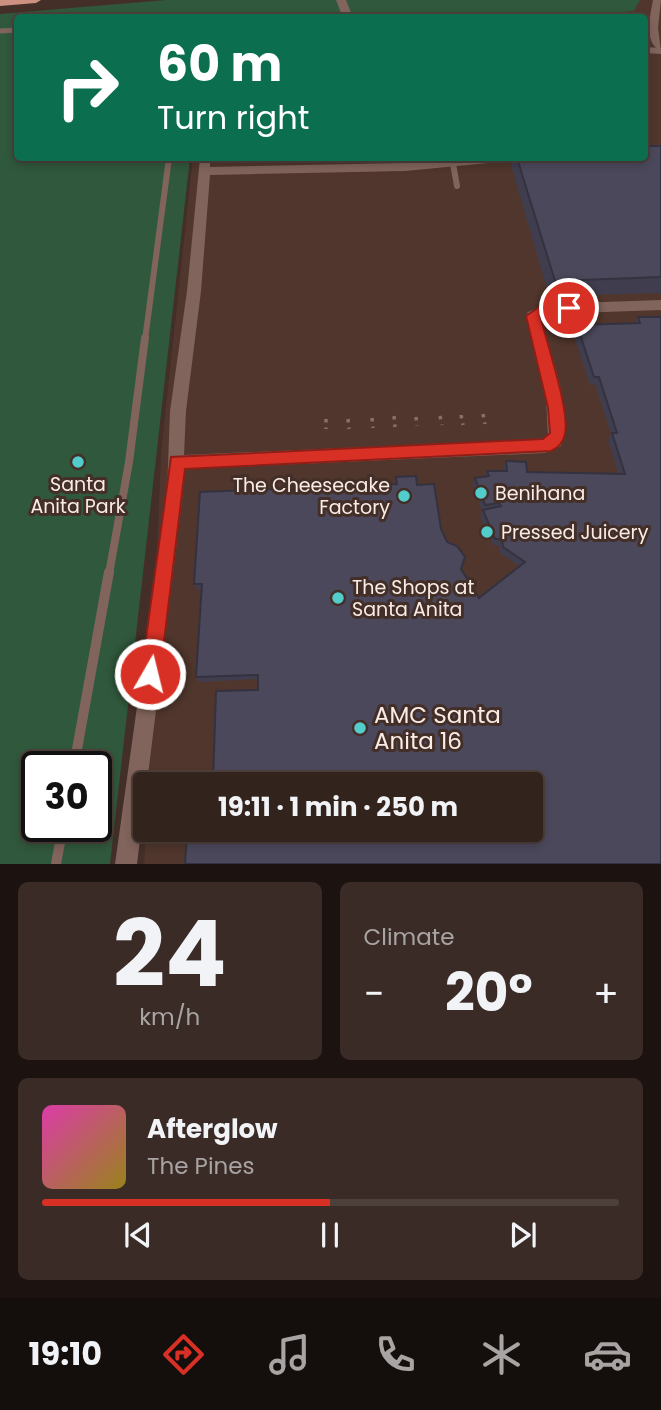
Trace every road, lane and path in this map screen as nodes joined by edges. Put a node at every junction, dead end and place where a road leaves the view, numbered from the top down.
1 (36, 0) edge
2 (658, 0) edge
3 (0, 3) edge
4 (661, 50) edge
5 (169, 161) edge
6 (452, 161) edge
7 (204, 164) edge
8 (457, 186) dead end
9 (661, 305) edge
10 (483, 414) dead end
11 (461, 415) dead end
12 (394, 416) dead end
13 (440, 416) dead end
14 (416, 417) dead end
15 (372, 418) dead end
16 (326, 419) dead end
17 (348, 419) dead end
18 (485, 424) dead end
19 (442, 425) dead end
20 (463, 425) dead end
21 (417, 426) dead end
22 (395, 427) dead end
23 (373, 428) dead end
24 (326, 429) dead end
25 (349, 429) dead end
26 (177, 462) junction
27 (77, 751) edge
28 (143, 772) edge
29 (133, 834) edge
30 (60, 842) edge
31 (56, 864) edge
32 (127, 864) edge

1 - 3 main road
2 - 4 street
5 - 27 lane
6 - 7 street
6 - 8 lane
7 - 26 street
9 - 26 street
10 - 18 path
11 - 20 path
12 - 22 path
13 - 19 path
14 - 21 path
15 - 23 path
16 - 24 path
17 - 25 path
26 - 28 street
29 - 32 street
30 - 31 lane

